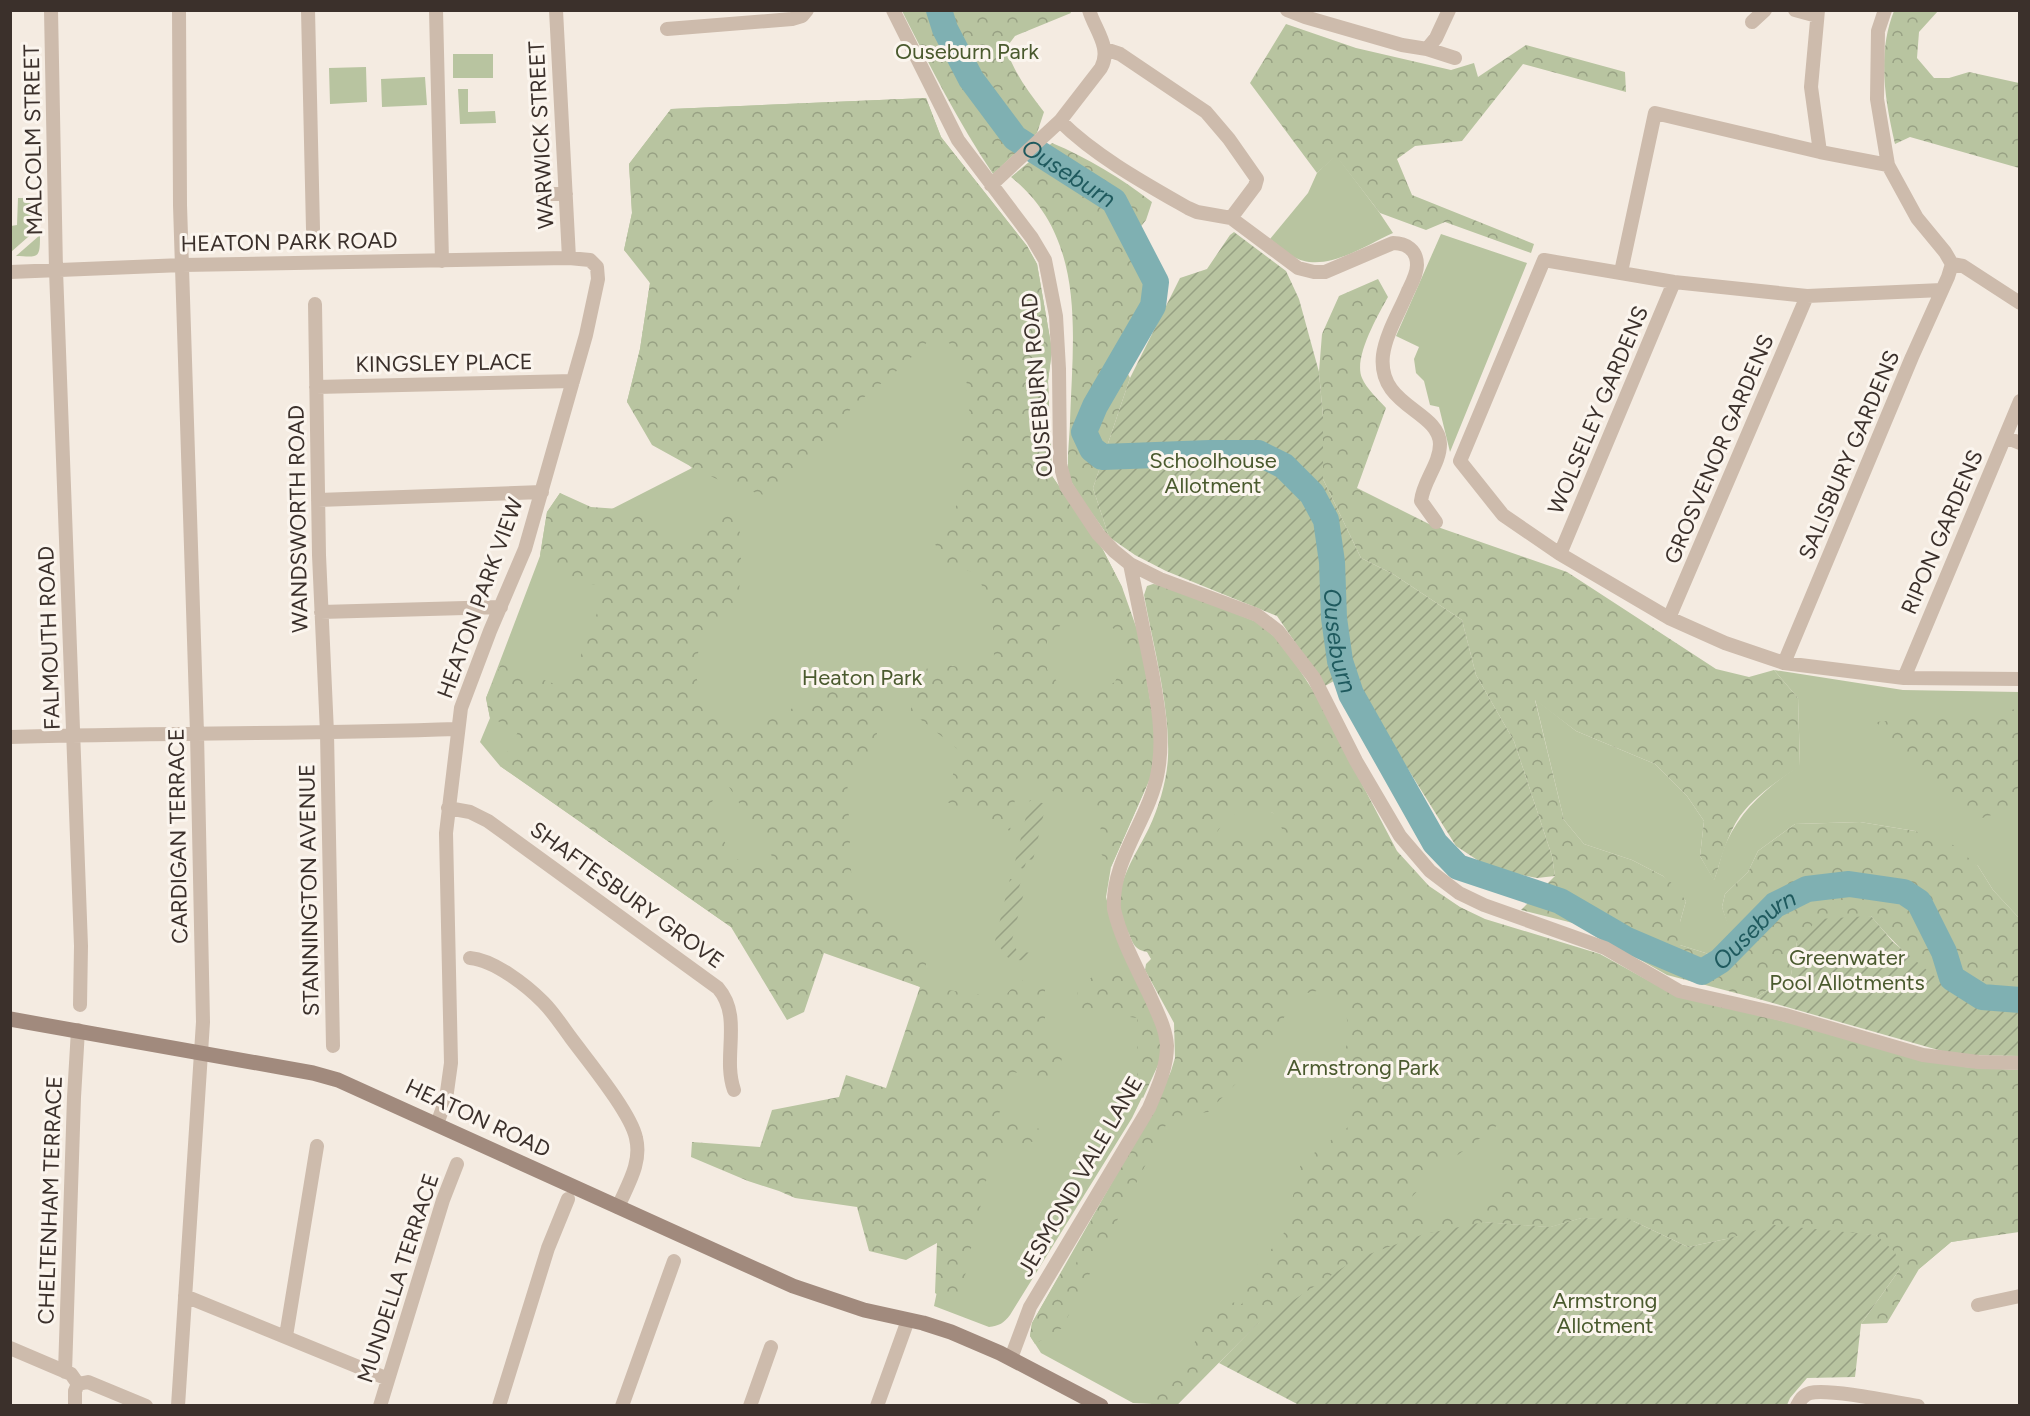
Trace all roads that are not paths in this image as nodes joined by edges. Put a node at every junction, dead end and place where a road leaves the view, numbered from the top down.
1 (51, 10) edge
2 (179, 10) edge
3 (308, 10) edge
4 (436, 10) edge
5 (556, 10) edge
6 (892, 10) edge
7 (1089, 10) edge
8 (1287, 10) edge
9 (1449, 10) edge
10 (1765, 10) edge
11 (1795, 10) edge
12 (1885, 10) edge
13 (1817, 13) edge
14 (802, 14) edge
15 (1752, 22) dead end
16 (666, 29) dead end
17 (1105, 49) junction
18 (1427, 49) junction
19 (1455, 58) dead end
20 (1060, 122) junction
21 (1820, 152) junction
22 (1888, 165) junction
23 (991, 185) junction
24 (545, 194) dead end
25 (566, 194) junction
26 (1231, 218) junction
27 (313, 229) dead end
28 (569, 258) junction
29 (442, 261) junction
30 (1952, 264) junction
31 (183, 265) junction
32 (56, 270) junction
33 (10, 272) edge
34 (1621, 272) junction
35 (1674, 282) junction
36 (1942, 290) junction
37 (1807, 296) junction
38 (2019, 303) edge
39 (315, 304) dead end
40 (573, 381) junction
41 (316, 387) junction
42 (2019, 402) edge
43 (2005, 436) junction
44 (2019, 443) edge
45 (542, 492) junction
46 (318, 500) junction
47 (1436, 522) dead end
48 (1560, 554) junction
49 (1130, 564) junction
50 (501, 607) junction
51 (321, 612) junction
52 (1669, 618) junction
53 (1784, 663) junction
54 (1904, 678) junction
55 (2019, 680) edge
56 (457, 729) junction
57 (197, 733) junction
58 (327, 733) junction
59 (74, 735) junction
60 (10, 737) edge
61 (448, 808) junction
62 (470, 958) dead end
63 (80, 1005) dead end
64 (10, 1018) edge
65 (78, 1030) junction
66 (333, 1046) dead end
67 (202, 1054) junction
68 (2019, 1063) edge
69 (734, 1090) dead end
70 (437, 1124) junction
71 (317, 1146) dead end
72 (457, 1164) dead end
73 (568, 1199) dead end
74 (618, 1207) junction
75 (674, 1262) dead end
76 (185, 1296) junction
77 (2019, 1296) edge
78 (1978, 1305) dead end
79 (908, 1320) junction
80 (286, 1336) junction
81 (771, 1347) dead end
82 (10, 1348) edge
83 (1011, 1358) junction
84 (65, 1372) junction
85 (388, 1380) junction
86 (78, 1384) junction
87 (1099, 1405) edge
88 (75, 1406) edge
89 (146, 1406) edge
90 (178, 1406) edge
91 (380, 1406) edge
92 (499, 1406) edge
93 (622, 1406) edge
94 (750, 1406) edge
95 (876, 1406) edge
96 (1797, 1406) edge
97 (1918, 1406) edge

1 - 32 street, MALCOLM STREET
2 - 31 street, CARDIGAN TERRACE
3 - 27 street
4 - 29 street
5 - 25 street, WARWICK STREET
6 - 23 street, OUSEBURN ROAD
7 - 17 street
8 - 18 street
9 - 18 street
10 - 15 street
11 - 13 street
12 - 22 street
13 - 21 street
14 - 16 street
17 - 20 street
17 - 26 street
18 - 19 street
20 - 23 street
20 - 26 street
21 - 22 street
21 - 34 street
22 - 30 street
23 - 49 street, OUSEBURN ROAD
24 - 25 street
25 - 28 street, WARWICK STREET
26 - 47 street
28 - 29 street, HEATON PARK ROAD
28 - 40 street, HEATON PARK VIEW
29 - 31 street, HEATON PARK ROAD
30 - 36 street, SALISBURY GARDENS
30 - 38 street
31 - 32 street, HEATON PARK ROAD
31 - 57 street, CARDIGAN TERRACE
32 - 33 street, HEATON PARK ROAD
32 - 59 street, FALMOUTH ROAD
34 - 35 street
34 - 48 street
35 - 37 street
35 - 48 street, WOLSELEY GARDENS
36 - 37 street
36 - 53 street, SALISBURY GARDENS
37 - 52 street, GROSVENOR GARDENS
39 - 41 street, WANDSWORTH ROAD
40 - 41 street, KINGSLEY PLACE
40 - 45 street, HEATON PARK VIEW
41 - 46 street, WANDSWORTH ROAD
42 - 43 street, RIPON GARDENS
43 - 44 street
43 - 54 street, RIPON GARDENS
45 - 46 street
45 - 50 street, HEATON PARK VIEW
46 - 51 street, WANDSWORTH ROAD
48 - 52 street
49 - 68 street, OUSEBURN ROAD
49 - 83 street, JESMOND VALE LANE
50 - 51 street
50 - 56 street, HEATON PARK VIEW
51 - 58 street, WANDSWORTH ROAD
52 - 53 street
53 - 54 street
54 - 55 street
56 - 58 street
56 - 61 street, HEATON PARK VIEW
57 - 58 street
57 - 59 street
57 - 67 street, CARDIGAN TERRACE
58 - 66 street, STANNINGTON AVENUE
59 - 60 street
59 - 63 street, FALMOUTH ROAD
61 - 69 street, SHAFTESBURY GROVE
61 - 70 street, HEATON PARK VIEW
62 - 74 street
64 - 65 street, HEATON ROAD
65 - 67 street, HEATON ROAD
65 - 84 street, CHELTENHAM TERRACE
67 - 70 street, HEATON ROAD
67 - 76 street, CARDIGAN TERRACE
70 - 74 street, HEATON ROAD
71 - 80 street
72 - 85 street, MUNDELLA TERRACE
73 - 92 street
74 - 79 street, HEATON ROAD
75 - 93 street
76 - 80 street
76 - 90 street, CARDIGAN TERRACE
77 - 78 street
79 - 83 street, HEATON ROAD
79 - 95 street
80 - 85 street
81 - 94 street
82 - 84 street
83 - 87 street, HEATON ROAD
84 - 86 street
85 - 91 street, MUNDELLA TERRACE
86 - 88 street
86 - 89 street
96 - 97 street

